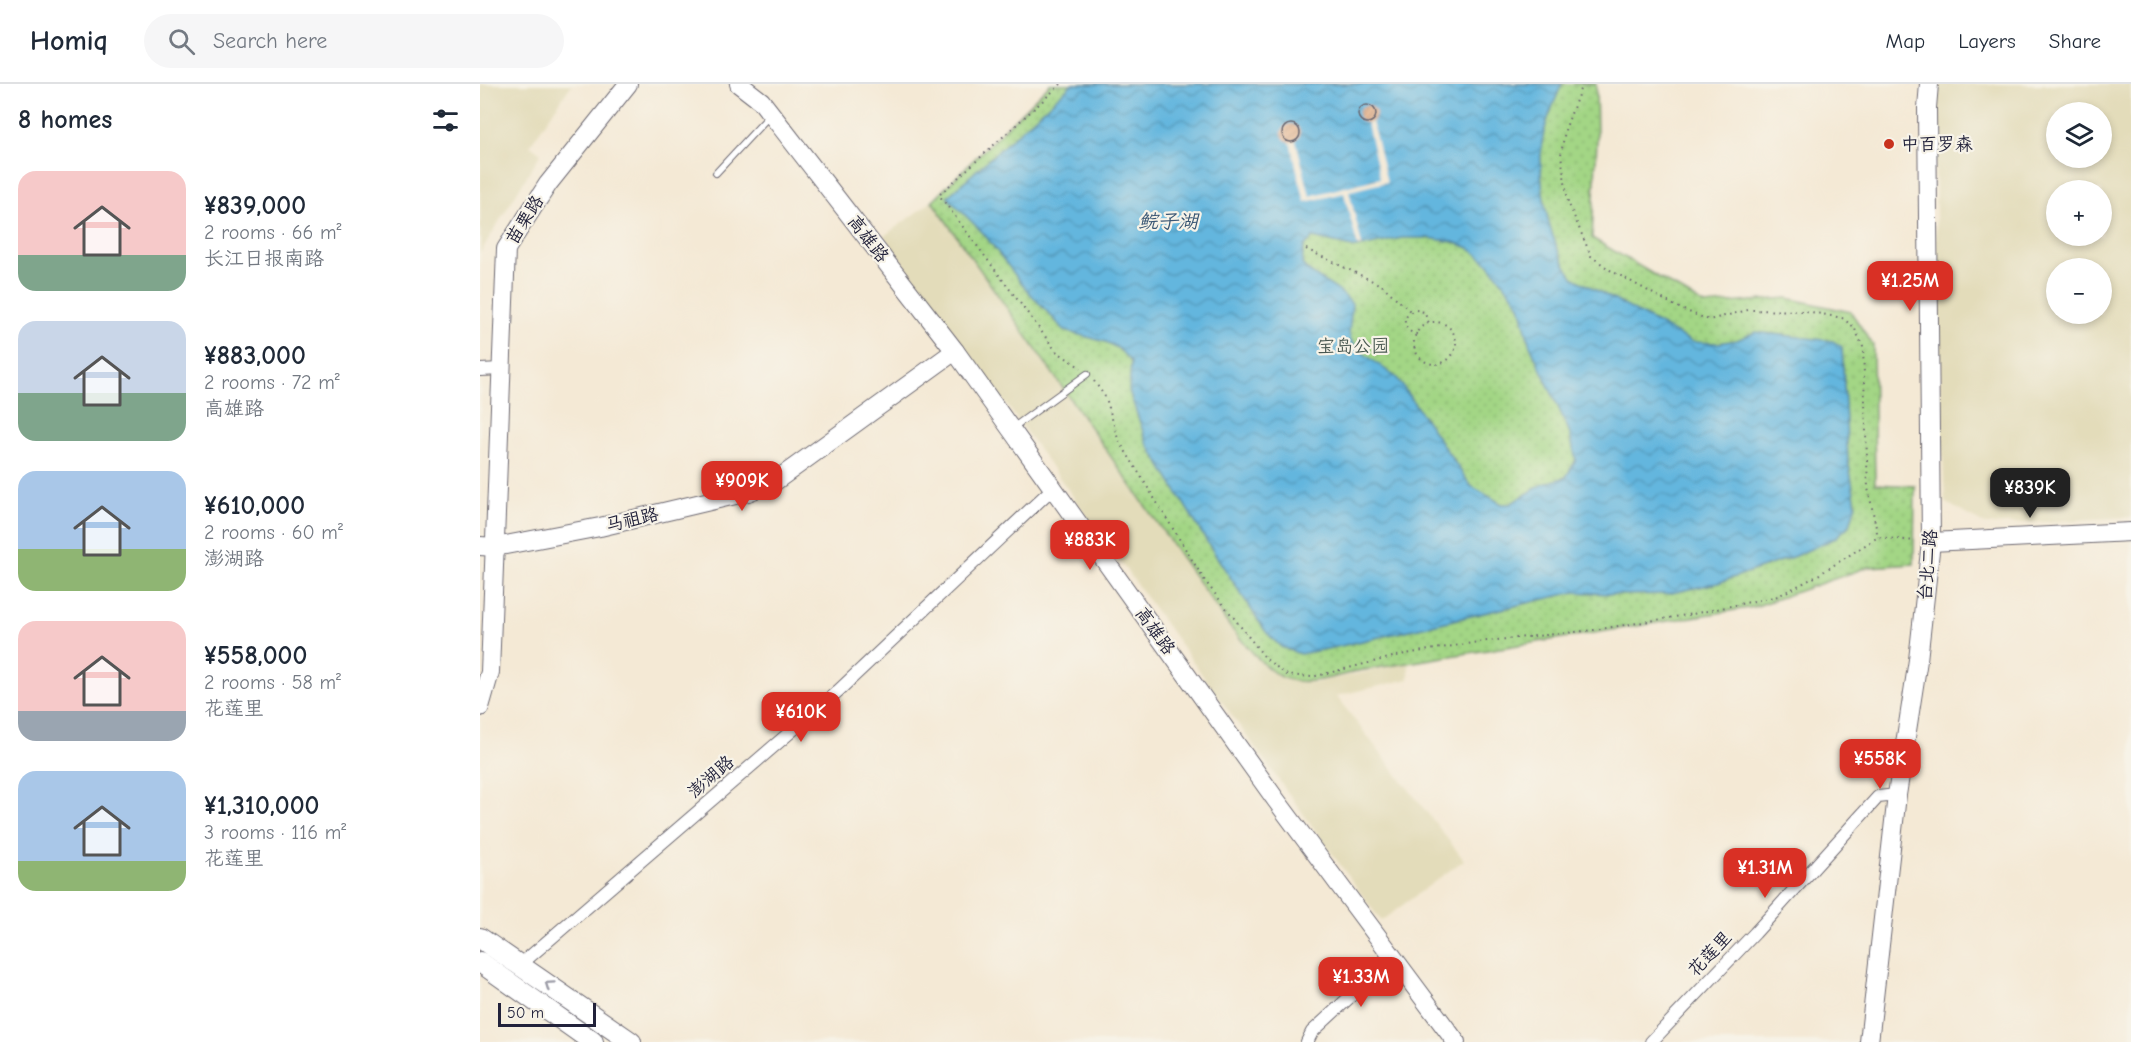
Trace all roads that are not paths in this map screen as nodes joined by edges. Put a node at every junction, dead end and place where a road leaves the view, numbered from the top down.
1 (628, 84) edge
2 (739, 84) edge
3 (1929, 84) edge
4 (771, 114) junction
5 (716, 173) dead end
6 (955, 351) junction
7 (501, 369) junction
8 (480, 370) edge
9 (1087, 374) road end
10 (1011, 429) junction
11 (1053, 488) junction
12 (2131, 532) edge
13 (1931, 542) junction
14 (488, 546) edge
15 (480, 706) edge
16 (1897, 795) junction
17 (480, 938) edge
18 (1393, 957) junction
19 (480, 962) edge
20 (520, 965) junction
21 (594, 1042) edge
22 (631, 1042) edge
23 (1307, 1042) edge
24 (1456, 1042) edge
25 (1651, 1042) edge
26 (1869, 1042) edge

1 - 7 street, 苗栗路
2 - 4 street, 高雄路
3 - 13 street, 台北二路
4 - 5 lane
4 - 6 street, 高雄路
6 - 10 street, 高雄路
6 - 14 street, 马祖路
7 - 8 street
7 - 14 street, 苗栗路
9 - 10 lane
10 - 11 street, 高雄路
11 - 18 street, 高雄路
11 - 20 street, 澎湖路
12 - 13 street
13 - 16 street, 台北二路
14 - 15 street, 苗栗路
16 - 25 street, 花莲里
16 - 26 street, 台北二路
17 - 20 main road
18 - 23 street
18 - 24 street, 高雄路
19 - 21 main road
22 -> 20 main road

